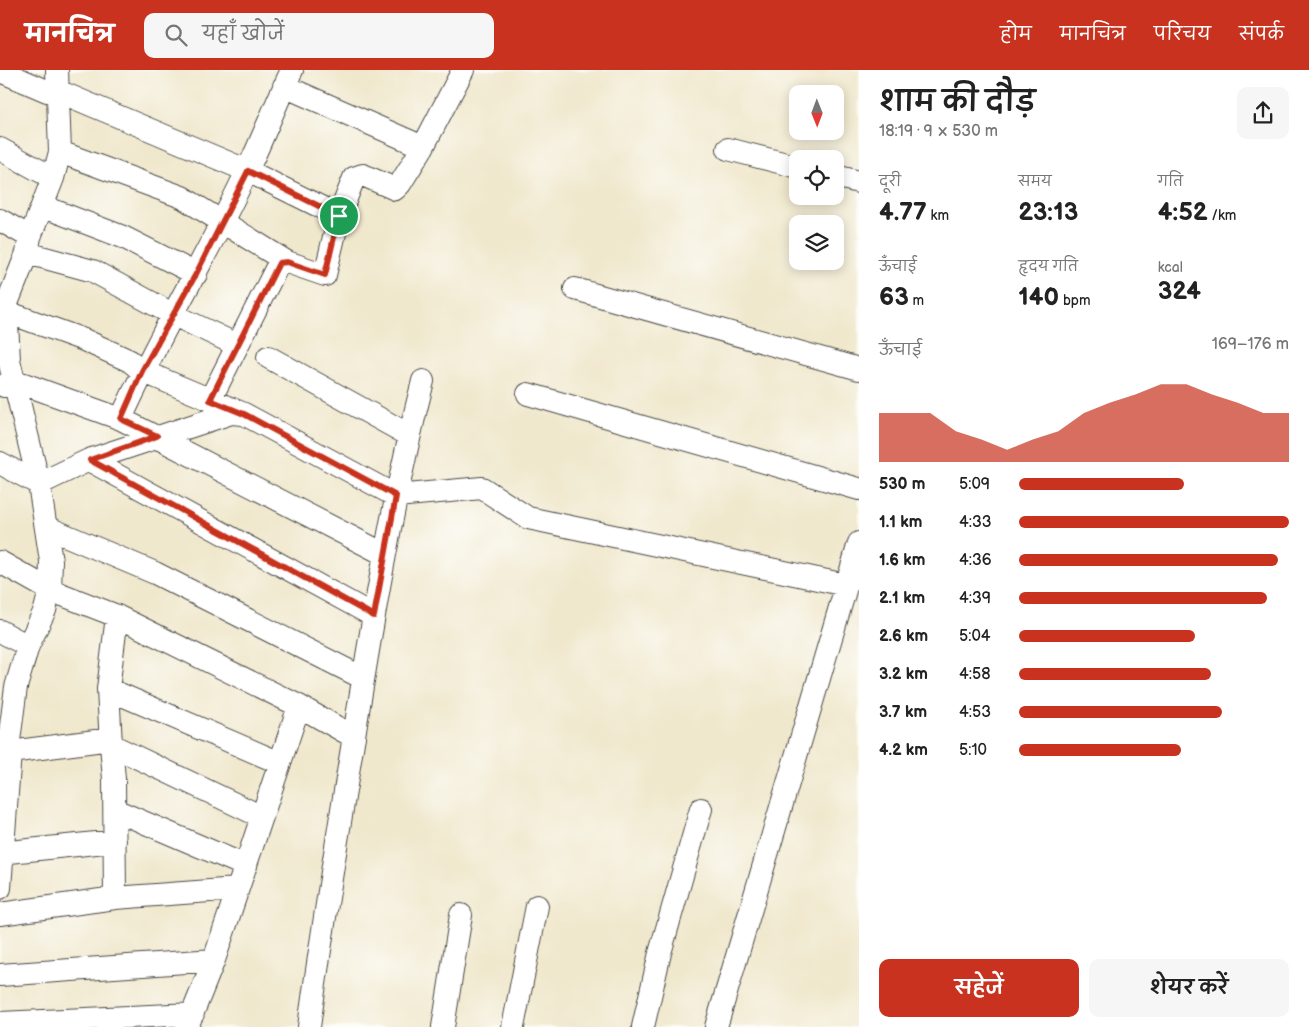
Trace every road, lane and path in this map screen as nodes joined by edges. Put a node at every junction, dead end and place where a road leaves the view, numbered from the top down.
1 (0, 70) edge
2 (463, 70) edge
3 (288, 78) edge
4 (57, 80) edge
5 (423, 147) junction
6 (0, 149) edge
7 (728, 149) dead end
8 (60, 152) junction
9 (789, 165) edge
10 (248, 171) junction
11 (53, 178) junction
12 (844, 178) edge
13 (859, 182) edge
14 (42, 206) junction
15 (339, 216) junction
16 (0, 220) edge
17 (222, 220) junction
18 (29, 245) junction
19 (287, 262) junction
20 (196, 274) junction
21 (575, 288) dead end
22 (2, 309) edge
23 (174, 315) junction
24 (238, 345) junction
25 (268, 357) dead end
26 (859, 369) edge
27 (142, 371) junction
28 (423, 381) dead end
29 (6, 384) edge
30 (528, 394) dead end
31 (210, 400) junction
32 (244, 414) junction
33 (121, 419) junction
34 (409, 435) junction
35 (157, 436) junction
36 (90, 460) junction
37 (0, 463) edge
38 (40, 484) junction
39 (859, 489) edge
40 (396, 496) junction
41 (46, 527) junction
42 (859, 543) edge
43 (384, 554) junction
44 (0, 562) edge
45 (846, 585) junction
46 (50, 590) junction
47 (117, 616) junction
48 (374, 616) junction
49 (0, 631) edge
50 (28, 646) junction
51 (363, 678) junction
52 (108, 689) junction
53 (299, 706) junction
54 (354, 737) junction
55 (111, 742) junction
56 (6, 745) edge
57 (280, 764) junction
58 (3, 804) edge
59 (701, 809) dead end
60 (115, 810) junction
61 (262, 817) junction
62 (115, 841) junction
63 (1, 853) edge
64 (246, 866) junction
65 (0, 888) edge
66 (237, 889) junction
67 (115, 898) junction
68 (537, 906) dead end
69 (0, 914) edge
70 (461, 915) dead end
71 (214, 960) junction
72 (0, 975) edge
73 (190, 1021) edge
74 (0, 1023) edge
75 (723, 1025) edge
76 (309, 1027) edge
77 (443, 1027) edge
78 (513, 1027) edge
79 (643, 1027) edge

1 - 4 street
2 - 5 street
3 - 5 street
3 - 10 street
4 - 8 street
4 - 10 street
5 - 15 street
6 - 11 street
7 - 9 street
8 - 11 street
8 - 17 street
10 - 15 street
10 - 17 street
11 - 14 street
12 - 13 street
14 - 18 street
14 - 20 street
15 - 19 street
16 - 18 street
17 - 19 street
17 - 20 street
18 - 22 street
18 - 23 street
19 - 24 street
20 - 23 street
21 - 26 street
22 - 27 street
22 - 29 street
23 - 24 street
23 - 27 street
24 - 31 street
25 - 34 street
27 - 31 street
27 - 33 street
28 - 34 street
29 - 33 street
29 - 38 street
30 - 39 street
31 - 32 street
32 - 35 street
32 - 40 street
33 - 35 street
34 - 40 street
35 - 36 street
35 - 43 street
36 - 38 street
36 - 48 street
37 - 38 street
38 - 41 street
40 - 43 street
40 - 45 street
41 - 46 street
41 - 51 street
42 - 45 street
43 - 48 street
44 - 46 street
45 - 75 street
46 - 47 street
46 - 50 street
47 - 52 street
47 - 53 street
48 - 51 street
49 - 50 street
50 - 56 street
51 - 54 street
52 - 55 street
52 - 57 street
53 - 54 street
53 - 57 street
54 - 76 street
55 - 56 street
55 - 60 street
55 - 61 street
56 - 58 street
57 - 61 street
58 - 63 street
59 - 79 street
60 - 62 street
60 - 64 street
61 - 64 street
62 - 63 street
62 - 67 street
63 - 65 street
64 - 66 street
66 - 67 street
66 - 71 street
67 - 69 street
68 - 78 street
70 - 77 street
71 - 72 street
71 - 73 street
73 - 74 street

